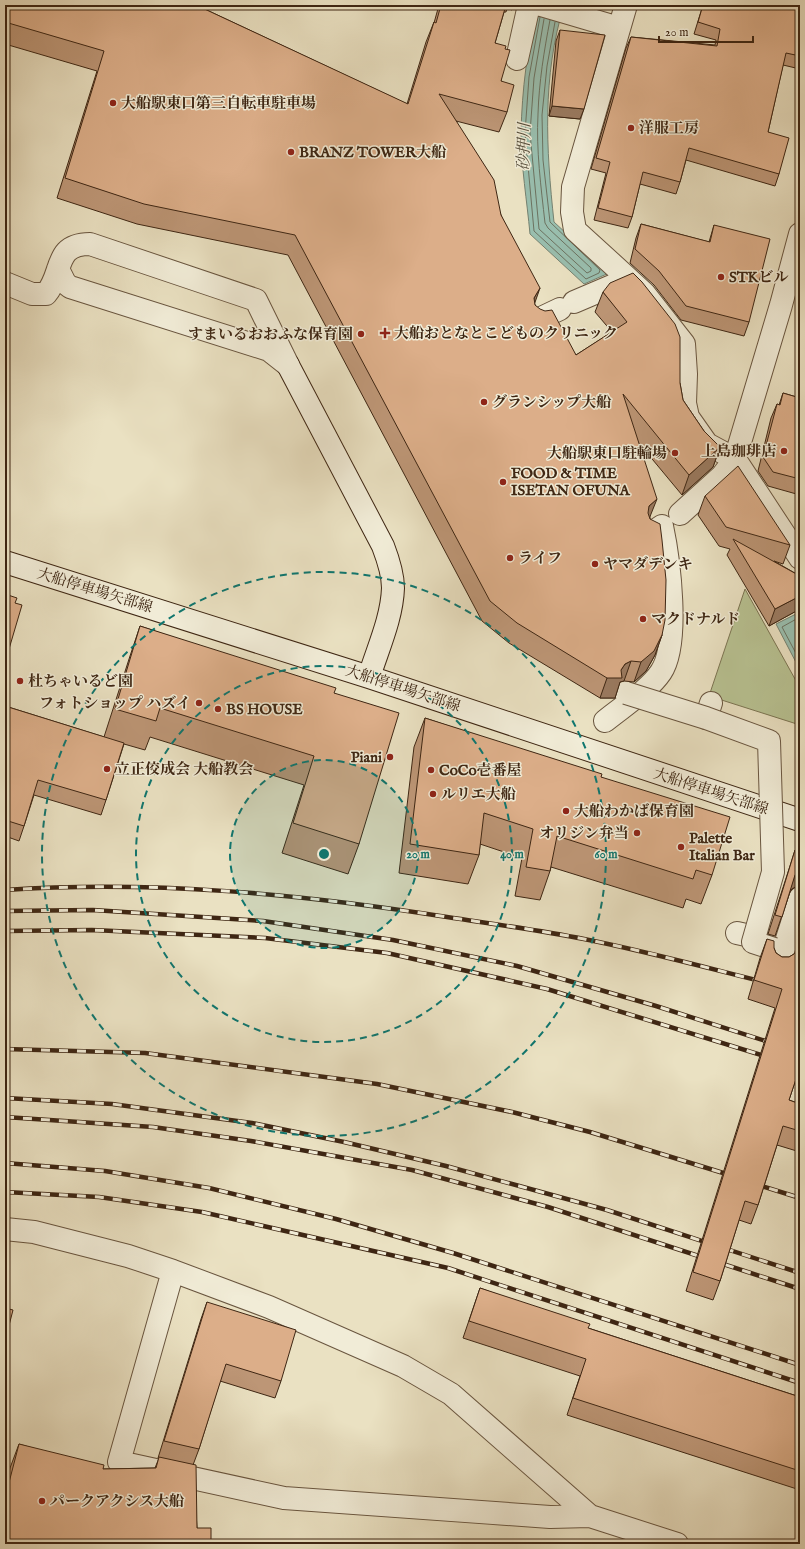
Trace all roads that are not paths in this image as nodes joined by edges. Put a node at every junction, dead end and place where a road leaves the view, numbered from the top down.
1 (529, 5) edge
2 (541, 5) edge
3 (626, 5) edge
4 (619, 28) junction
5 (517, 59) dead end
6 (800, 234) edge
7 (58, 269) junction
8 (628, 279) junction
9 (5, 283) edge
10 (538, 319) edge
11 (288, 365) junction
12 (728, 467) junction
13 (685, 510) dead end
14 (653, 532) edge
15 (800, 558) edge
16 (5, 562) edge
17 (370, 677) junction
18 (626, 693) dead end
19 (605, 721) dead end
20 (800, 820) edge
21 (800, 898) edge
22 (800, 929) edge
23 (780, 960) junction
24 (5, 1229) edge
25 (173, 1271) junction
26 (590, 1516) junction
27 (676, 1544) edge

1 - 5 street
2 - 4 street
3 - 4 street
4 - 8 street
6 - 12 street
7 - 9 street
7 - 11 street
7 - 11 street
8 - 10 street
8 - 12 street
11 - 17 street
12 - 13 street
12 - 15 street
14 - 19 street
16 - 17 street, 大船停車場矢部線
17 - 20 street, 大船停車場矢部線
18 - 23 street, bridge
21 - 23 street
22 - 23 street
24 - 25 street
25 - 26 street
25 - 26 street
26 - 27 street

